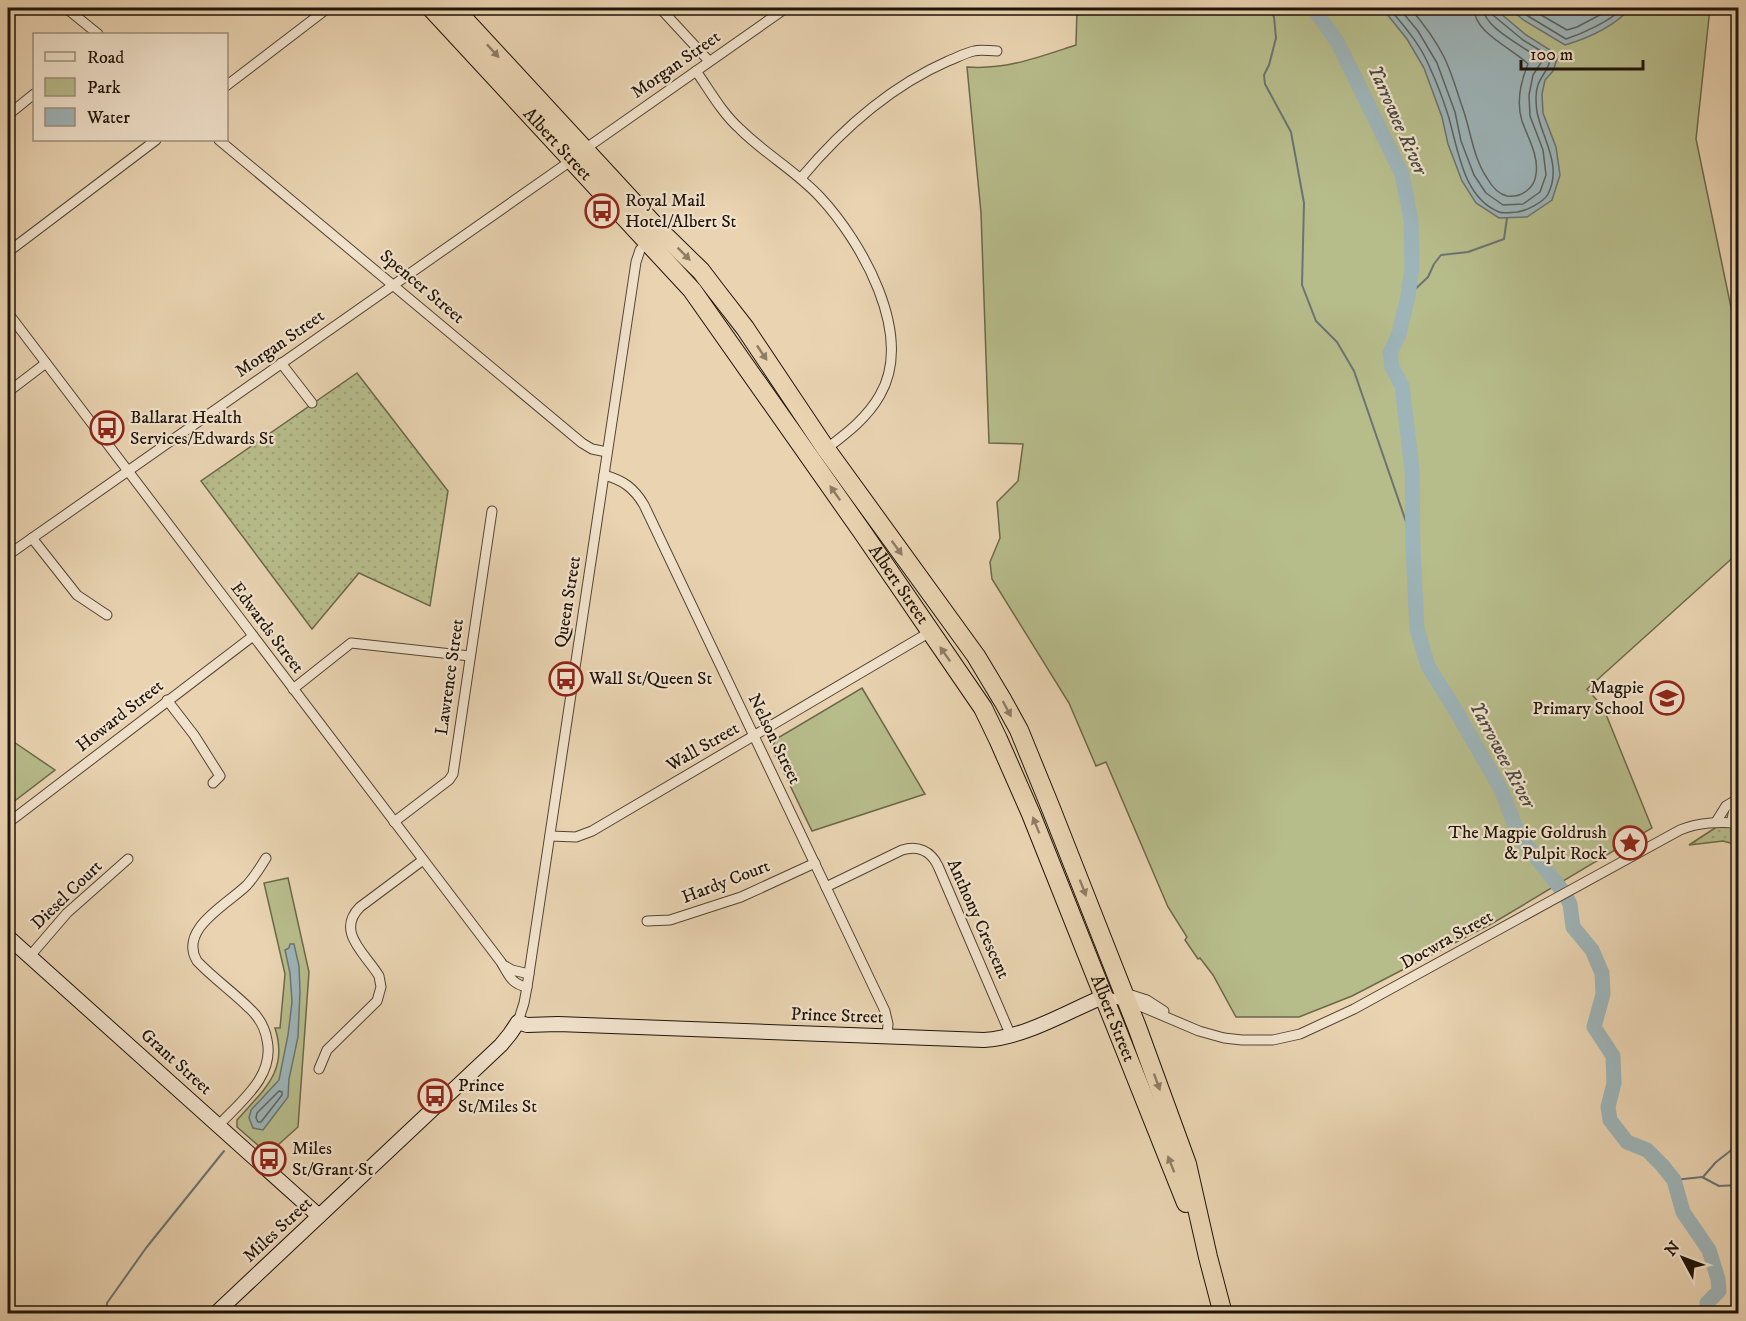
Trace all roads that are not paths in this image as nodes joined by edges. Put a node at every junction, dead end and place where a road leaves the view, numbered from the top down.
1 (66, 8) edge
2 (328, 8) edge
3 (431, 8) edge
4 (454, 8) edge
5 (660, 8) edge
6 (786, 8) edge
7 (97, 33) edge
8 (997, 51) dead end
9 (709, 61) junction
10 (696, 71) junction
11 (228, 84) edge
12 (33, 95) edge
13 (8, 115) edge
14 (155, 141) edge
15 (220, 141) edge
16 (578, 155) junction
17 (801, 178) junction
18 (653, 236) junction
19 (8, 252) edge
20 (393, 285) junction
21 (8, 313) edge
22 (46, 363) junction
23 (281, 363) junction
24 (8, 392) edge
25 (312, 403) dead end
26 (826, 449) junction
27 (608, 452) junction
28 (127, 471) junction
29 (604, 475) junction
30 (492, 511) dead end
31 (878, 523) junction
32 (863, 533) junction
33 (32, 538) junction
34 (8, 555) edge
35 (107, 615) dead end
36 (930, 632) junction
37 (253, 636) junction
38 (470, 657) junction
39 (293, 689) junction
40 (167, 700) junction
41 (754, 736) junction
42 (213, 783) dead end
43 (1738, 801) edge
44 (394, 822) junction
45 (1716, 822) junction
46 (8, 823) edge
47 (1735, 823) edge
48 (550, 836) junction
49 (266, 858) dead end
50 (128, 859) dead end
51 (423, 860) junction
52 (814, 863) junction
53 (826, 886) junction
54 (647, 921) dead end
55 (8, 937) edge
56 (30, 956) junction
57 (501, 962) junction
58 (529, 974) junction
59 (527, 987) junction
60 (1105, 996) junction
61 (1126, 997) junction
62 (1152, 1010) junction
63 (519, 1018) junction
64 (1183, 1024) junction
65 (1137, 1027) junction
66 (887, 1036) junction
67 (1011, 1036) junction
68 (319, 1069) dead end
69 (219, 1125) junction
70 (319, 1216) junction
71 (1208, 1257) junction
72 (215, 1314) edge
73 (1223, 1314) edge

1 - 7 street
2 - 11 street
3 - 16 highway, Albert Street
4 -> 16 highway, Albert Street
5 - 9 street
6 - 9 street, Morgan Street
8 - 17 street
9 - 10 street, Morgan Street
10 - 16 street, Morgan Street
10 - 17 street
12 - 13 street
14 - 19 street
15 - 20 street, Spencer Street
16 - 18 highway, Albert Street
16 - 20 street, Morgan Street
17 - 26 street
18 -> 26 highway, Albert Street
18 - 27 street, Queen Street
32 -> 18 highway, Albert Street
20 - 23 street, Morgan Street
20 - 27 street, Spencer Street
21 - 22 street, Edwards Street
22 - 24 street
22 - 28 street, Edwards Street
23 - 25 street
23 - 28 street, Morgan Street
26 - 31 highway, Albert Street
27 - 29 street, Queen Street
28 - 33 street, Morgan Street
28 - 37 street, Edwards Street
29 - 41 street, Nelson Street
29 - 48 street, Queen Street
30 - 38 street, Lawrence Street
31 - 32 highway
31 -> 61 highway, Albert Street
32 - 36 highway, Albert Street
33 - 34 street, Morgan Street
33 - 35 street
36 - 41 street, Wall Street
60 -> 36 highway, Albert Street
37 - 39 street, Edwards Street
37 - 40 street, Howard Street
38 - 39 street
38 - 44 street, Lawrence Street
39 - 44 street, Edwards Street
40 - 42 street
40 - 46 street, Howard Street
41 - 48 street, Wall Street
41 - 52 street, Nelson Street
43 - 45 street
43 - 47 street
44 - 51 street, Edwards Street
45 - 47 street, Docwra Street
45 - 64 street, Docwra Street
48 - 58 street, Queen Street
49 - 69 street
50 - 56 street, Diesel Court
51 - 57 street, Edwards Street
51 - 68 street
52 - 53 street, Nelson Street
52 - 54 street, Hardy Court
53 - 66 street, Nelson Street
53 - 67 street, Anthony Crescent
55 - 56 street, Grant Street
56 - 69 street, Grant Street
57 - 58 street, Edwards Street
57 - 59 street, Edwards Street
58 - 59 street, Queen Street
59 - 63 street, Miles Street
60 - 61 street
60 - 67 street, Prince Street
71 -> 60 highway, Albert Street
61 - 62 street, Docwra Street
61 - 64 street, Docwra Street
61 - 65 highway, Albert Street
62 - 64 street, Docwra Street
62 - 65 street
63 - 66 street, Prince Street
63 - 70 street, Miles Street
65 -> 71 highway, Albert Street
66 - 67 street, Prince Street
69 - 70 street, Grant Street
70 - 72 street, Miles Street
71 - 73 highway, Albert Street

